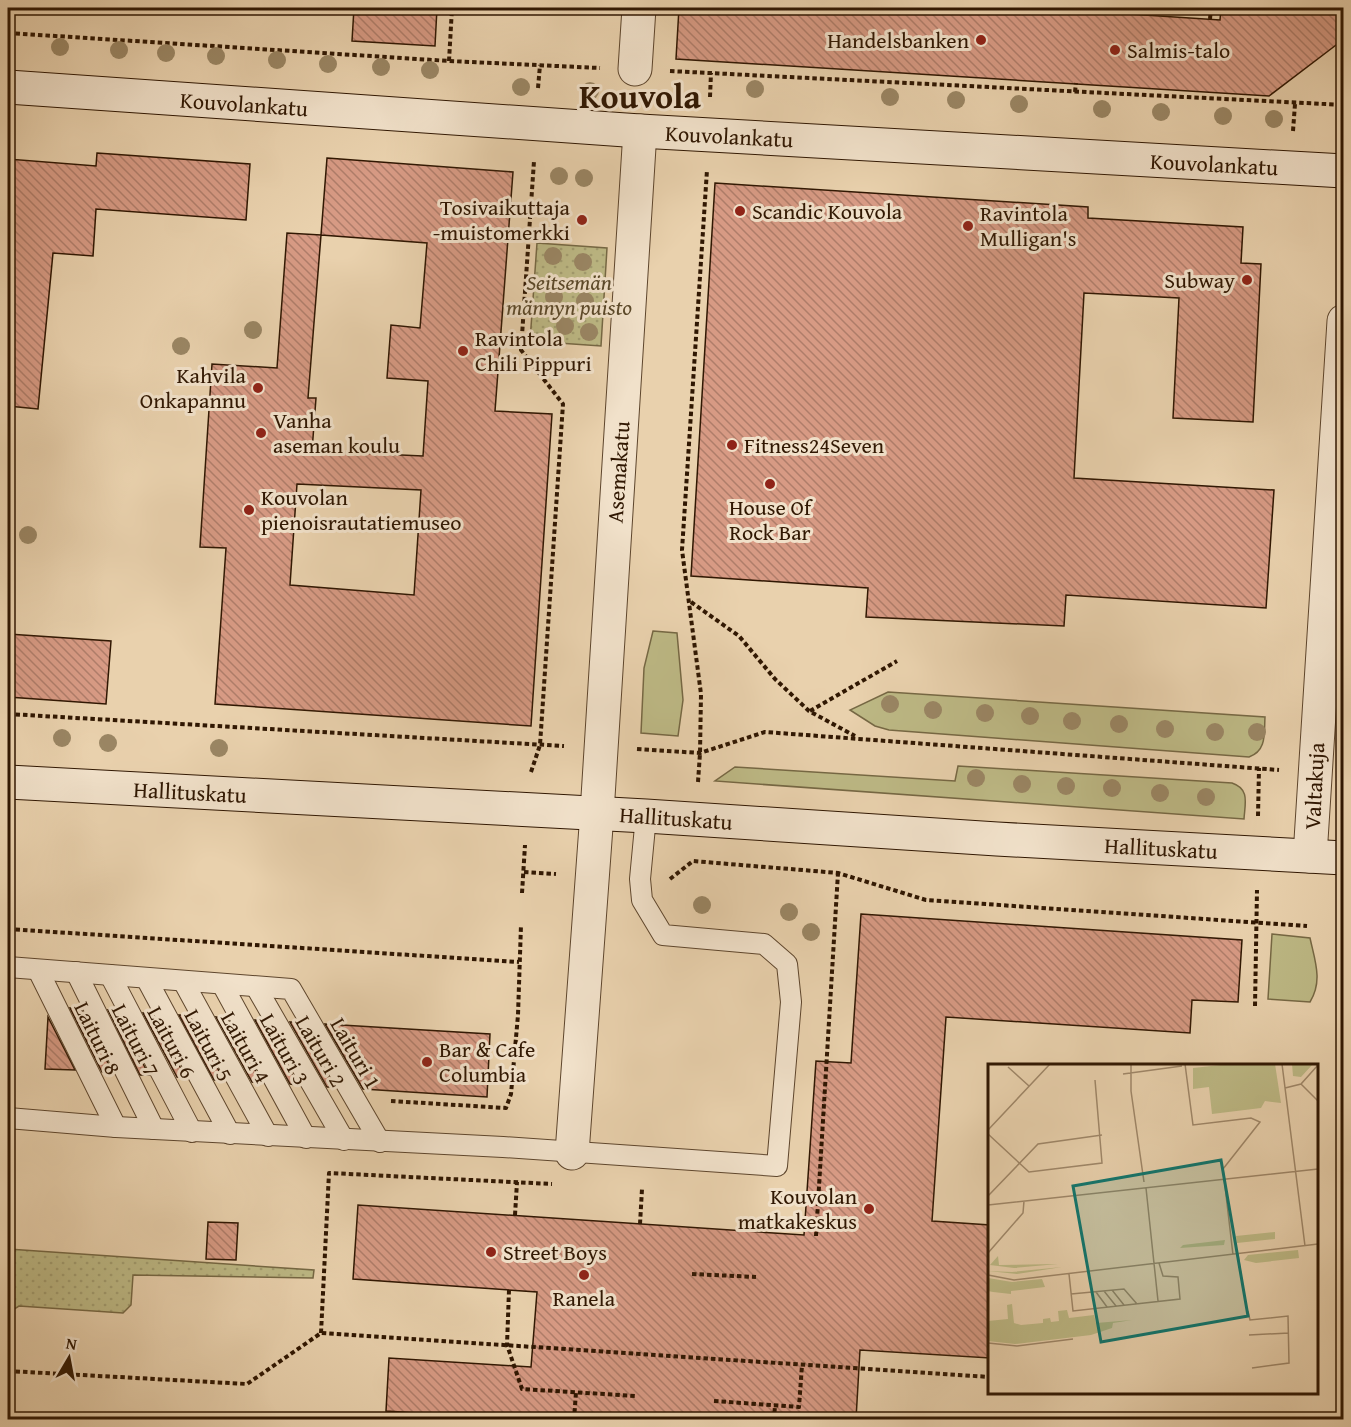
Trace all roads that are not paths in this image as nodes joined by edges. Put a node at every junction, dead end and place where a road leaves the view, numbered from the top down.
1 (639, 8) edge
2 (635, 69) road end
3 (8, 87) edge
4 (640, 131) junction
5 (1344, 171) edge
6 (1344, 321) edge
7 (8, 782) edge
8 (597, 813) junction
9 (646, 816) junction
10 (1310, 856) junction
11 (1344, 858) edge
12 (8, 967) edge
13 (38, 970) junction
14 (76, 972) junction
15 (110, 975) junction
16 (146, 978) junction
17 (183, 981) junction
18 (222, 984) junction
19 (256, 987) junction
20 (8, 1118) edge
21 (116, 1127) junction
22 (154, 1129) junction
23 (192, 1131) junction
24 (230, 1134) junction
25 (268, 1136) junction
26 (306, 1138) junction
27 (344, 1140) junction
28 (380, 1142) junction
29 (572, 1153) junction

1 - 2 street
3 - 4 street, Kouvolankatu
4 - 5 street, Kouvolankatu
4 - 8 street, Asemakatu
6 - 10 street, Valtakuja
7 - 8 street, Hallituskatu
8 - 9 street, Hallituskatu
8 - 29 street, Asemakatu
9 - 10 street, Hallituskatu
9 - 29 lane
10 - 11 street, Hallituskatu
12 - 13 lane
13 - 14 lane
13 - 21 lane, Laituri 8
14 - 15 lane
14 - 22 lane, Laituri 7
15 - 16 lane
15 - 23 lane, Laituri 6
16 - 17 lane
16 - 24 lane, Laituri 5
17 - 18 lane
17 - 25 lane, Laituri 4
18 - 19 lane
18 - 26 lane, Laituri 3
19 - 27 lane, Laituri 2
19 - 28 lane, Laituri 1
20 - 21 lane
21 - 22 lane
22 - 23 lane
23 - 24 lane
24 - 25 lane
25 - 26 lane
26 - 27 lane
27 - 28 lane
28 - 29 lane

